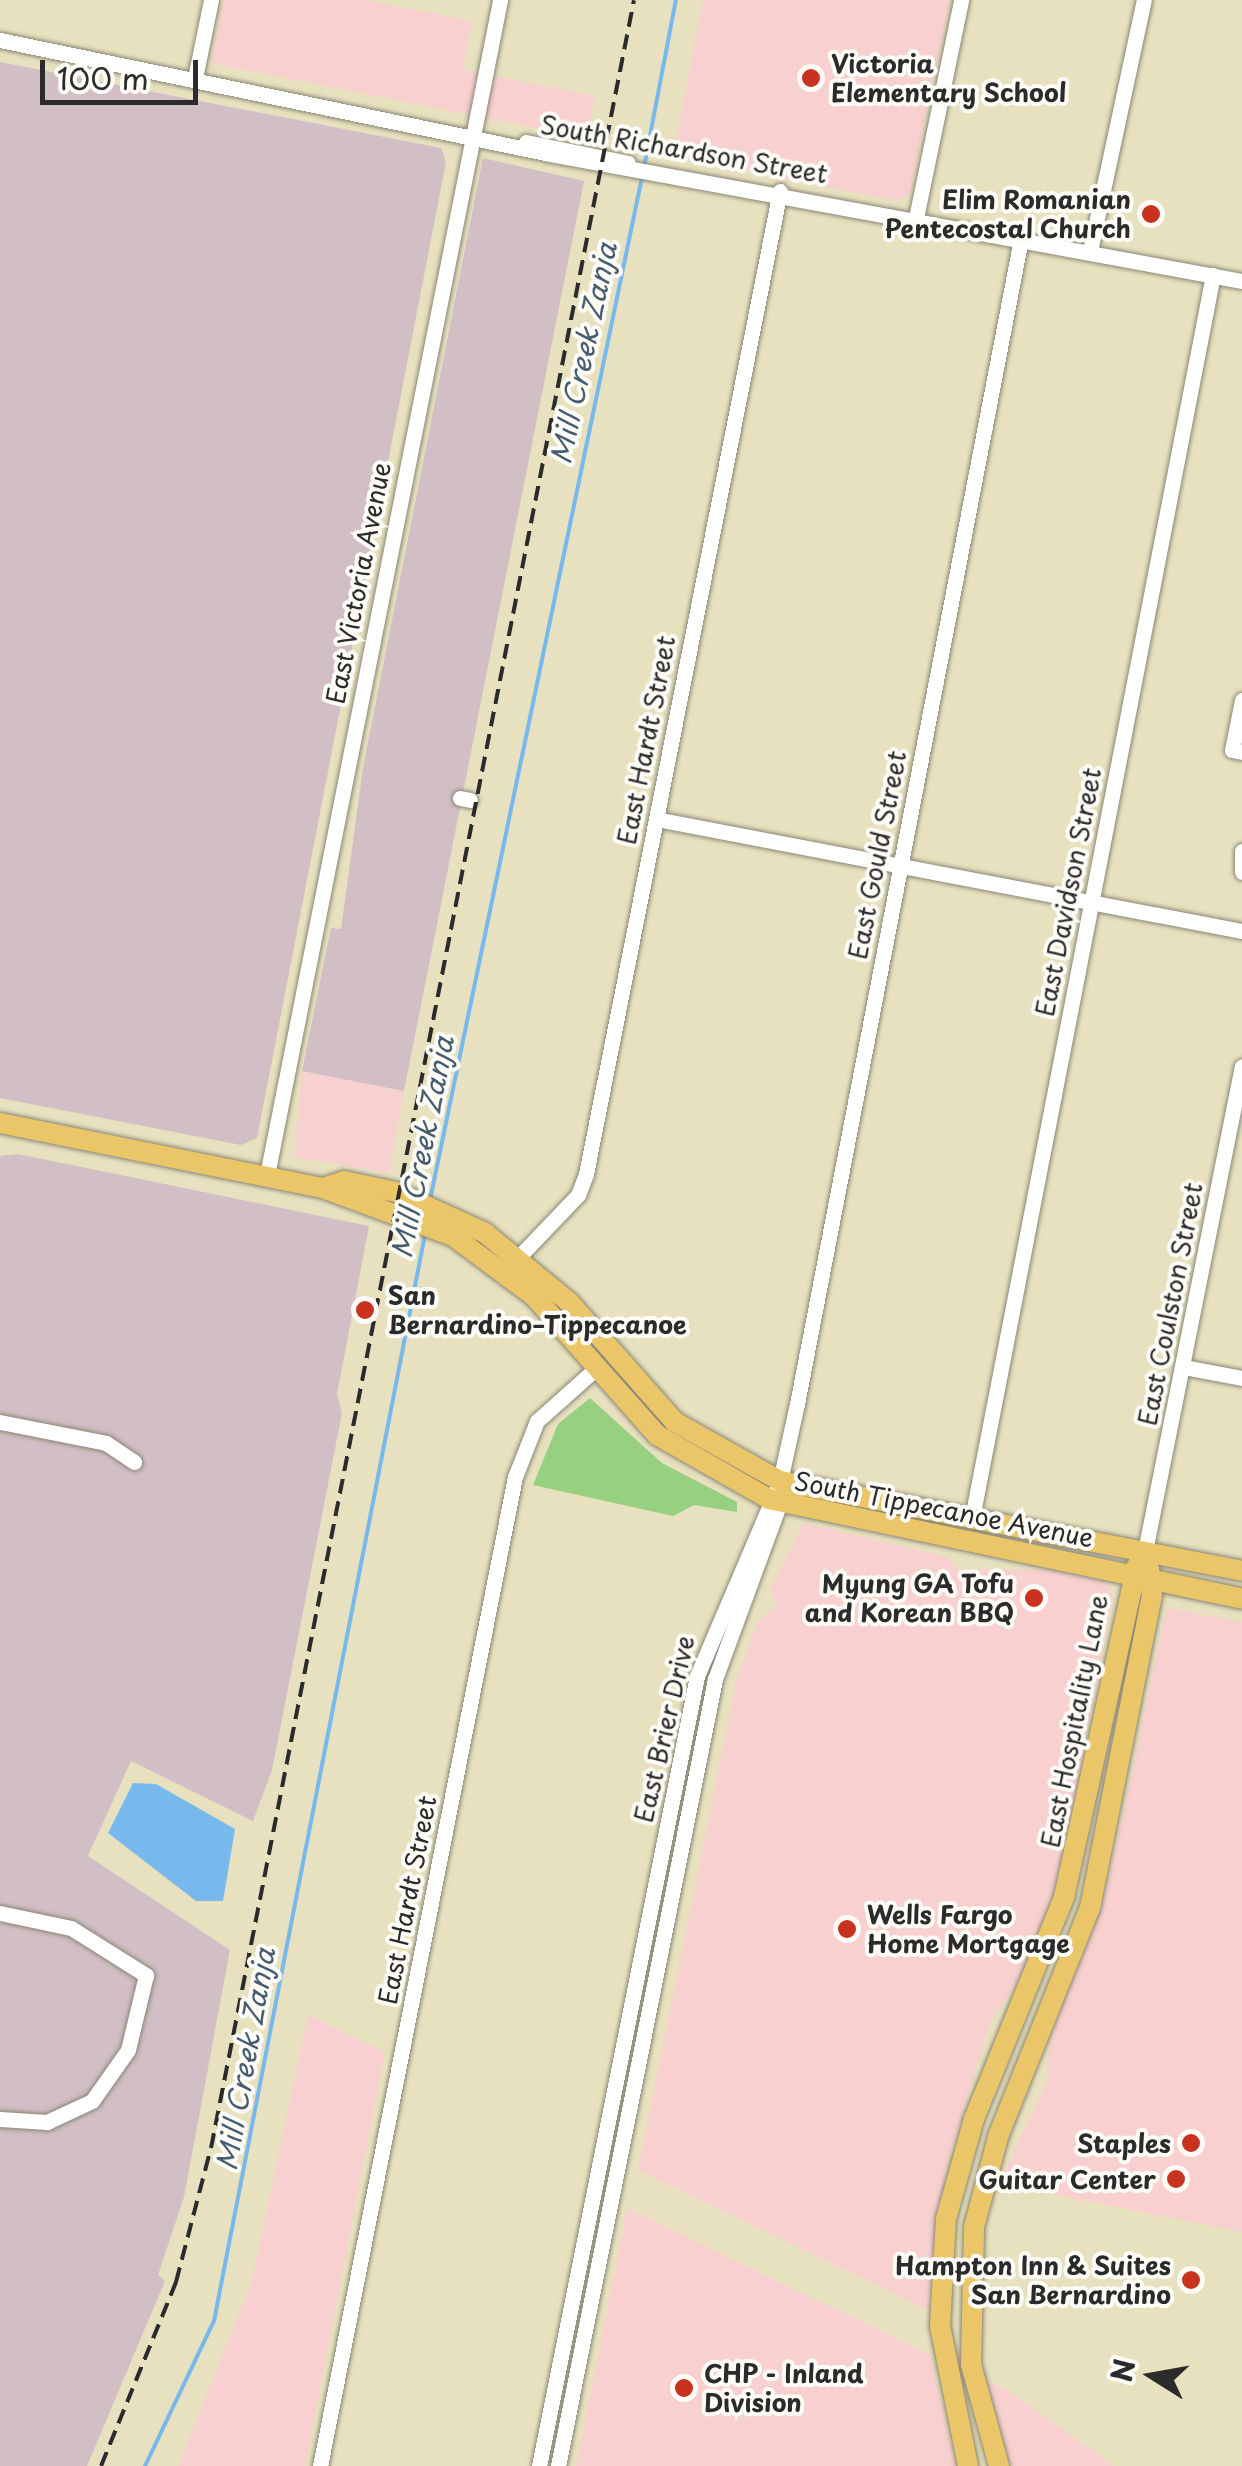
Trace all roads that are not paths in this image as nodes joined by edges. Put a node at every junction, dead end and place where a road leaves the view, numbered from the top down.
1 (211, 0) edge
2 (500, 0) edge
3 (961, 0) edge
4 (1144, 0) edge
5 (0, 40) edge
6 (195, 78) junction
7 (473, 132) junction
8 (780, 192) junction
9 (916, 218) junction
10 (1021, 239) junction
11 (1090, 251) junction
12 (1213, 275) junction
13 (1242, 281) edge
14 (1242, 700) edge
15 (1237, 751) edge
16 (656, 819) junction
17 (1242, 850) edge
18 (900, 867) junction
19 (1242, 872) edge
20 (1090, 906) junction
21 (1242, 931) edge
22 (1242, 1067) edge
23 (0, 1124) edge
24 (268, 1175) junction
25 (413, 1209) junction
26 (512, 1263) junction
27 (602, 1363) junction
28 (1184, 1367) junction
29 (1242, 1378) edge
30 (0, 1422) edge
31 (134, 1462) dead end
32 (778, 1494) junction
33 (972, 1518) junction
34 (1146, 1551) junction
35 (1242, 1571) edge
36 (1142, 1577) junction
37 (1242, 1599) edge
38 (2, 1913) edge
39 (0, 2119) edge
40 (320, 2466) edge
41 (540, 2466) edge
42 (558, 2466) edge
43 (968, 2466) edge
44 (1000, 2466) edge

1 - 6 street
2 - 7 street, East Victoria Avenue
3 - 9 street
4 - 11 street
5 - 6 street, South Richardson Street
6 - 7 street, South Richardson Street
7 - 8 street, South Richardson Street
7 - 24 street, East Victoria Avenue
8 - 9 street, South Richardson Street
8 - 16 street, East Hardt Street
9 - 10 street, South Richardson Street
10 - 11 street, South Richardson Street
10 - 18 street, East Gould Street
11 - 12 street, South Richardson Street
12 - 13 street, South Richardson Street
12 - 20 street, East Davidson Street
14 - 15 street
16 - 18 street
16 - 26 street, East Hardt Street
17 - 19 street
18 - 20 street
18 - 32 street, East Gould Street
20 - 21 street
20 - 33 street, East Davidson Street
22 - 28 street, East Coulston Street
23 - 24 main road, South Tippecanoe Avenue
24 - 25 main road, South Tippecanoe Avenue
25 - 26 main road, South Tippecanoe Avenue
25 - 26 main road, South Tippecanoe Avenue
26 - 27 main road, South Tippecanoe Avenue
27 - 32 main road, South Tippecanoe Avenue
27 - 40 street, East Hardt Street
28 - 29 street
28 - 34 street, East Coulston Street
30 - 31 street
32 - 33 main road, South Tippecanoe Avenue
32 - 36 main road, South Tippecanoe Avenue
32 - 41 street, East Brier Drive
32 - 42 street, East Brier Drive
33 - 34 main road, South Tippecanoe Avenue
34 - 35 main road, South Tippecanoe Avenue
34 - 36 main road, East Hospitality Lane
36 - 37 main road, South Tippecanoe Avenue
36 - 43 main road, East Hospitality Lane
36 - 44 main road, East Hospitality Lane
38 - 39 street

